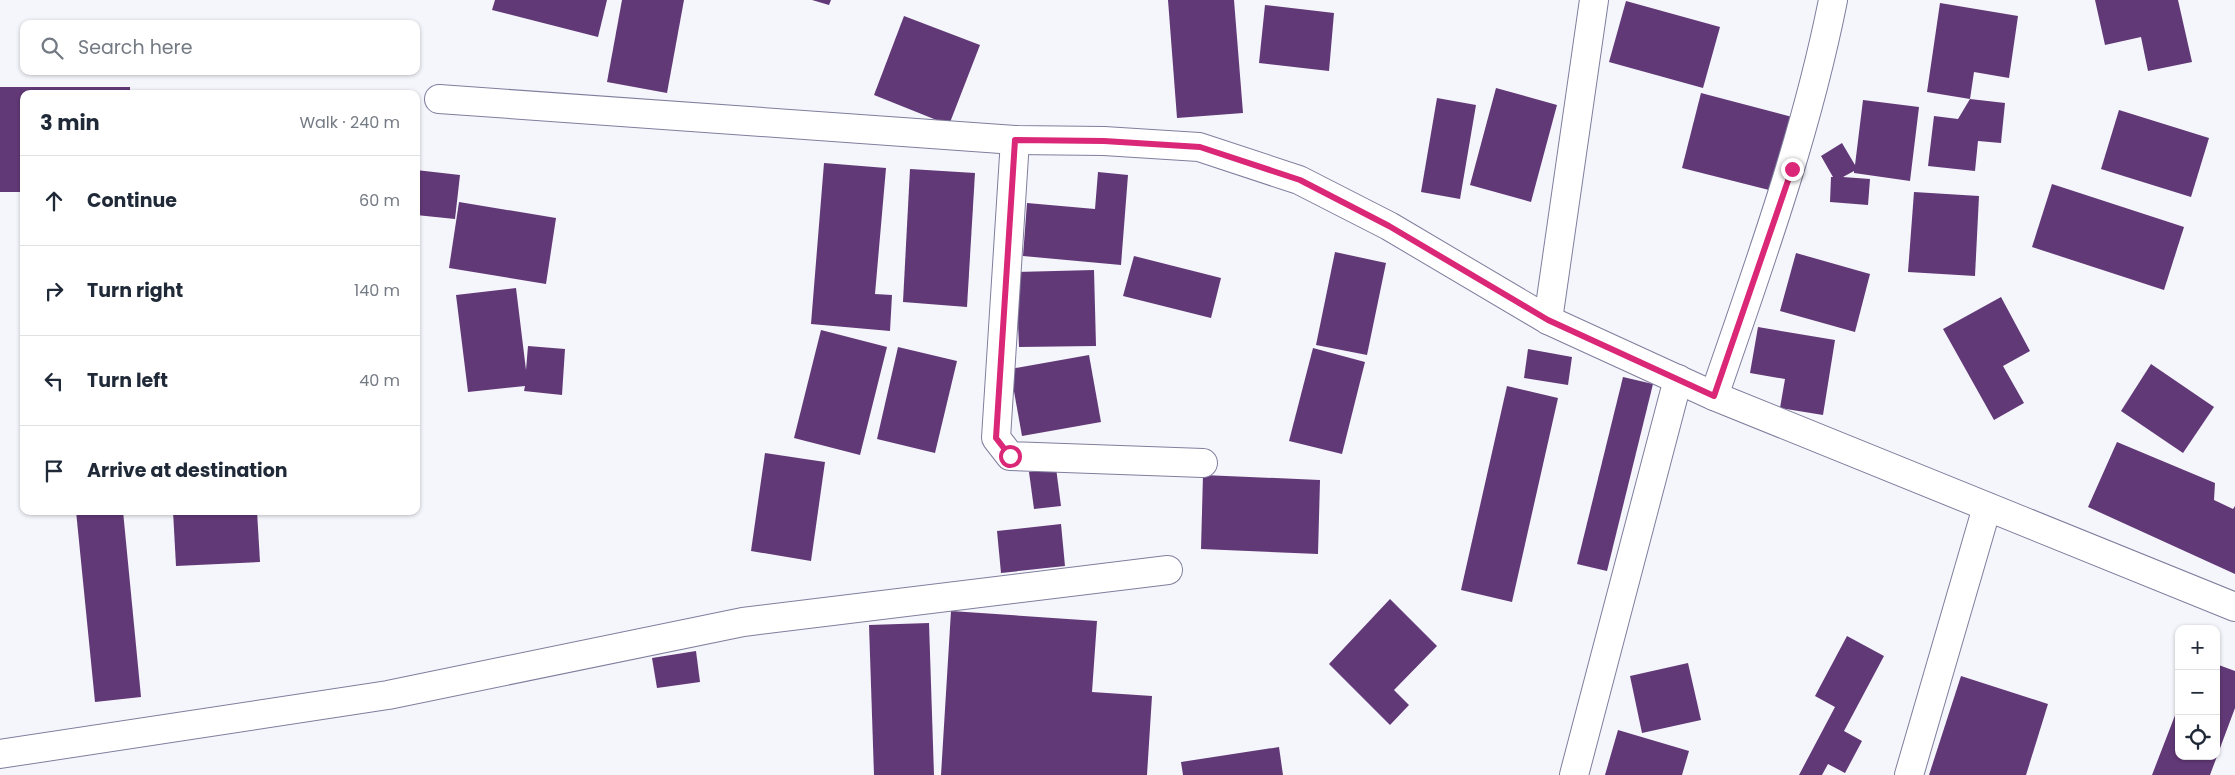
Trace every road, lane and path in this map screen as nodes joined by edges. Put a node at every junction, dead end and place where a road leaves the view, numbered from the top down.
1 (1594, 0) edge
2 (1833, 0) edge
3 (439, 99) dead end
4 (1015, 140) junction
5 (1548, 320) junction
6 (1678, 379) junction
7 (1714, 396) junction
8 (1203, 463) dead end
9 (1987, 507) junction
10 (1168, 570) dead end
11 (2235, 607) edge
12 (0, 754) edge
13 (1574, 775) edge
14 (1910, 775) edge

1 - 5 street
2 - 7 street
3 - 4 street
4 - 5 street
4 - 8 street
5 - 6 street
6 - 7 street
6 - 13 street
7 - 9 street
9 - 11 street
9 - 14 street
10 - 12 street

